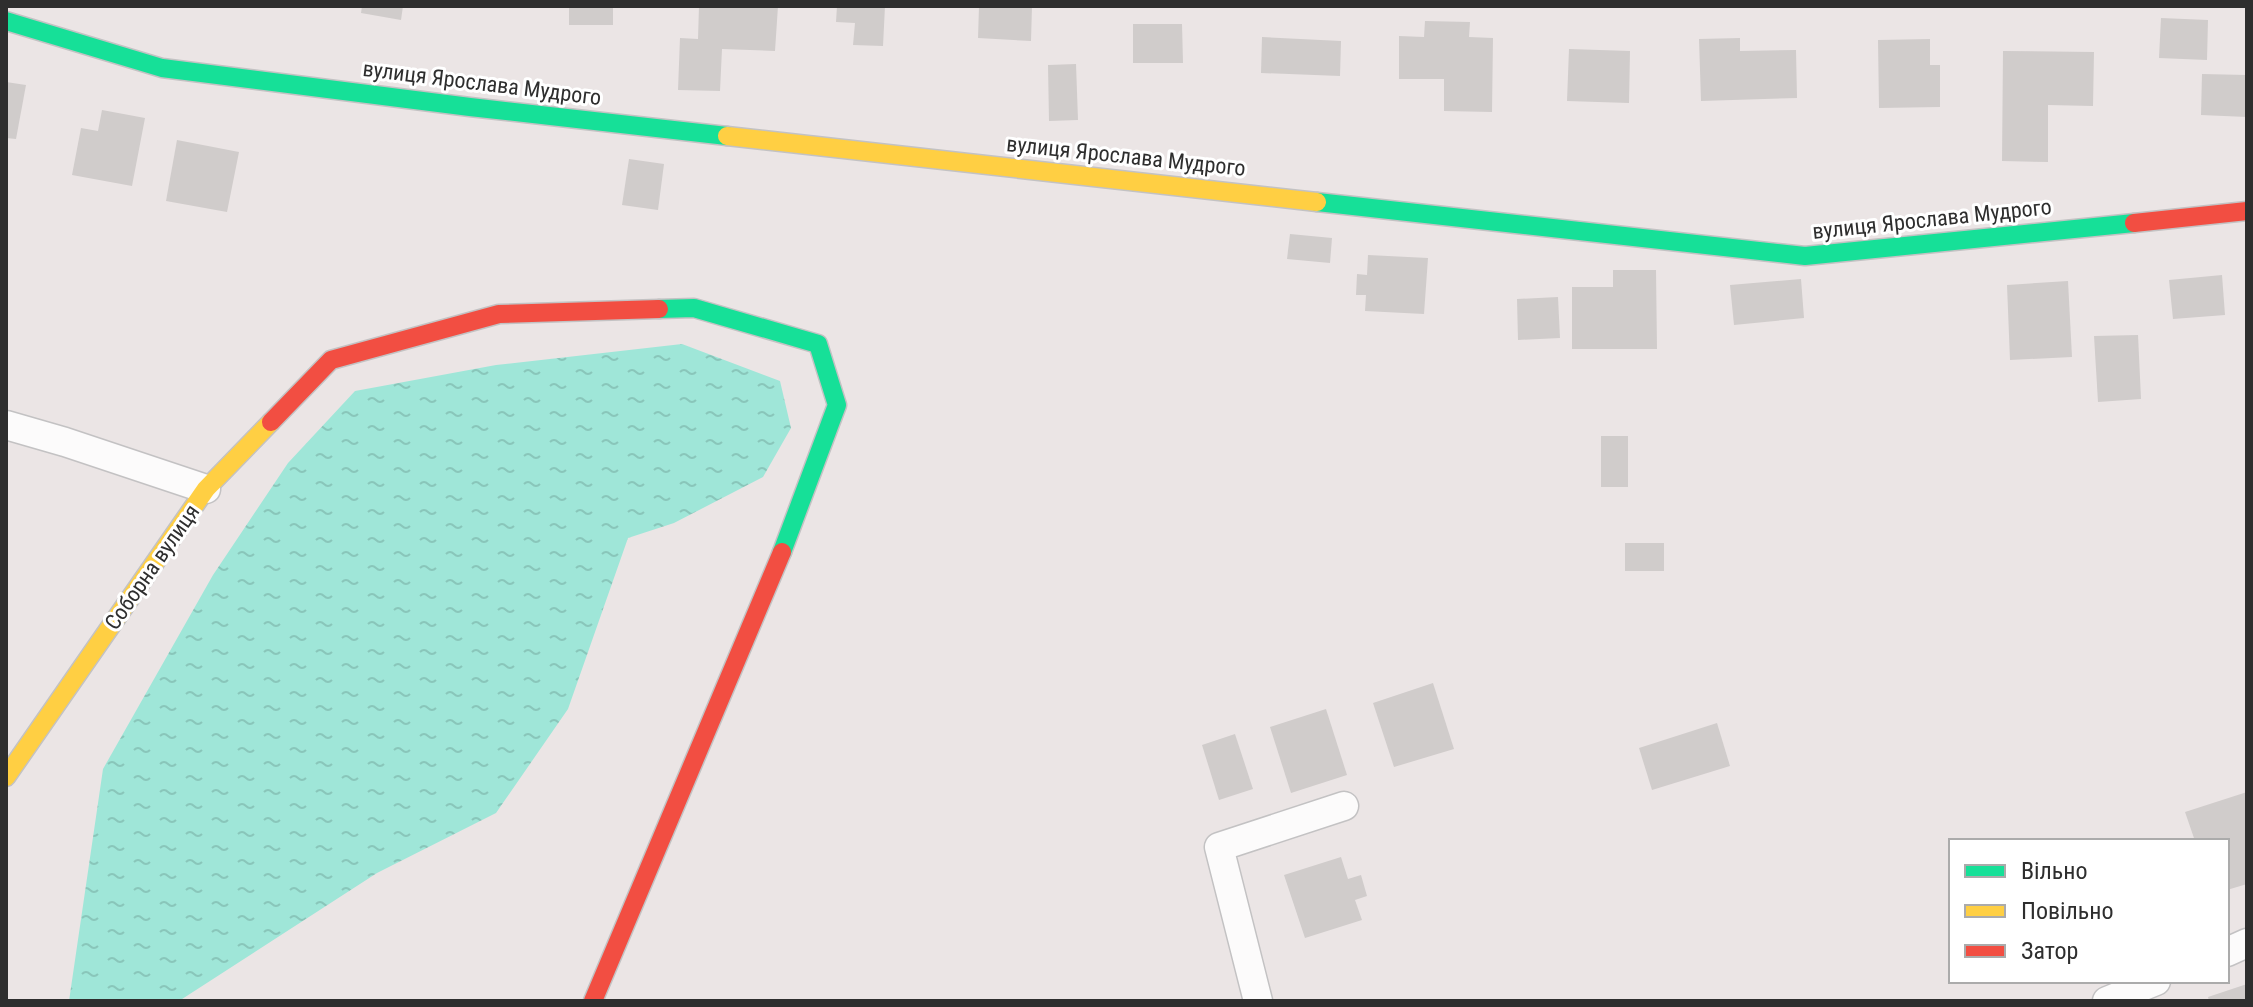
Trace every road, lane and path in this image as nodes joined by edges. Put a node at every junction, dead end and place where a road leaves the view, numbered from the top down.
1 (6, 21) edge
2 (2247, 211) edge
3 (6, 425) edge
4 (206, 489) junction
5 (6, 777) edge
6 (1344, 806) dead end
7 (2151, 983) edge
8 (593, 1001) edge
9 (1258, 1001) edge
10 (2107, 1001) edge

1 - 2 street, вулиця Ярослава Мудрого
3 - 4 street, Соборна вулиця
4 - 5 street, Соборна вулиця
4 - 8 street
6 - 9 street
7 - 10 street

